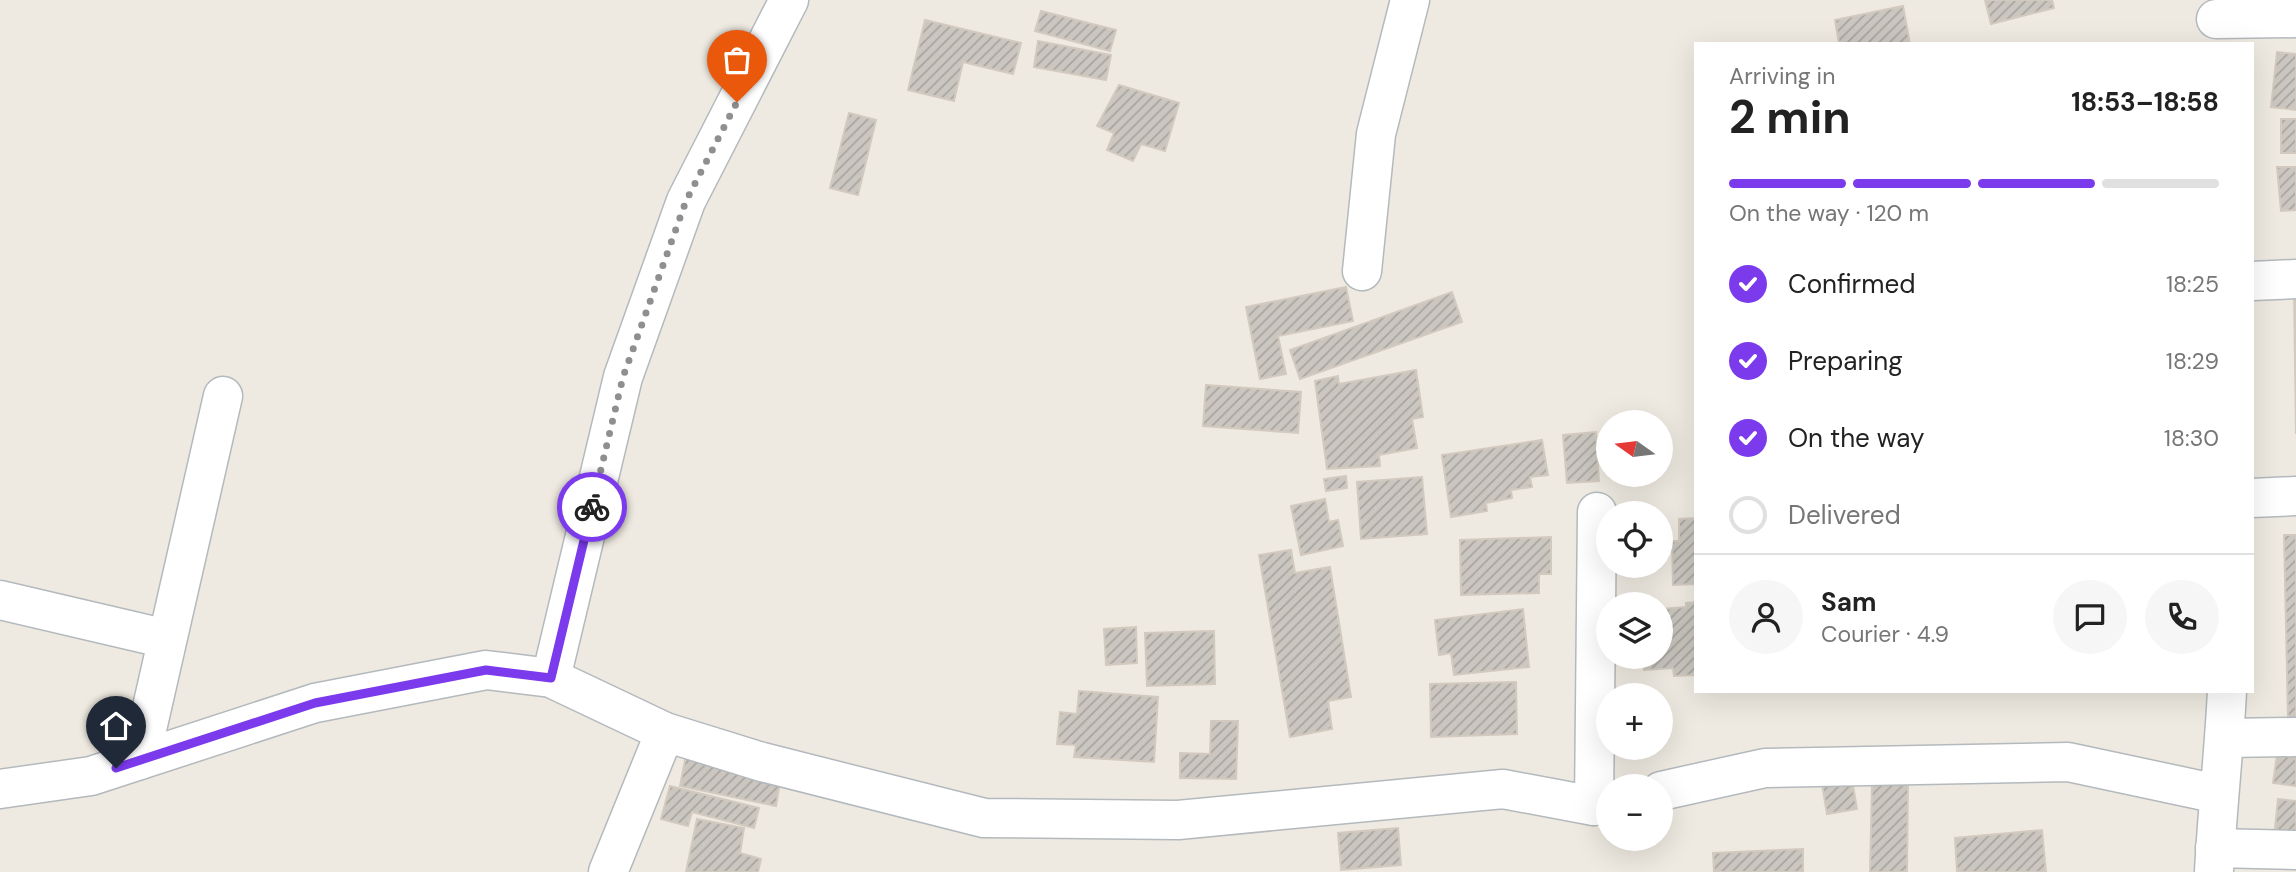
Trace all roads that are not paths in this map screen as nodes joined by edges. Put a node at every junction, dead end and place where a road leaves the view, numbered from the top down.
1 (789, 0) edge
2 (1410, 0) edge
3 (2296, 18) edge
4 (2216, 21) edge
5 (1363, 271) dead end
6 (2296, 279) edge
7 (2254, 281) edge
8 (223, 396) dead end
9 (2296, 496) edge
10 (2254, 498) edge
11 (1598, 578) edge
12 (0, 600) edge
13 (167, 639) junction
14 (551, 678) junction
15 (2227, 693) edge
16 (665, 732) junction
17 (2296, 737) edge
18 (2224, 738) junction
19 (140, 760) junction
20 (1601, 774) edge
21 (1673, 788) edge
22 (0, 789) edge
23 (2218, 794) junction
24 (1596, 804) edge
25 (2296, 850) edge
26 (2215, 860) edge
27 (608, 872) edge

1 - 14 street
2 - 5 street
3 - 4 street
6 - 7 street
8 - 13 street
9 - 10 street
11 - 20 street
12 - 13 street
13 - 19 street
14 - 16 street
14 - 19 street
15 - 18 street
16 - 24 street
16 - 27 street
17 - 18 street
18 - 23 street
19 - 22 street
21 - 23 street
23 - 26 street
25 - 26 street

